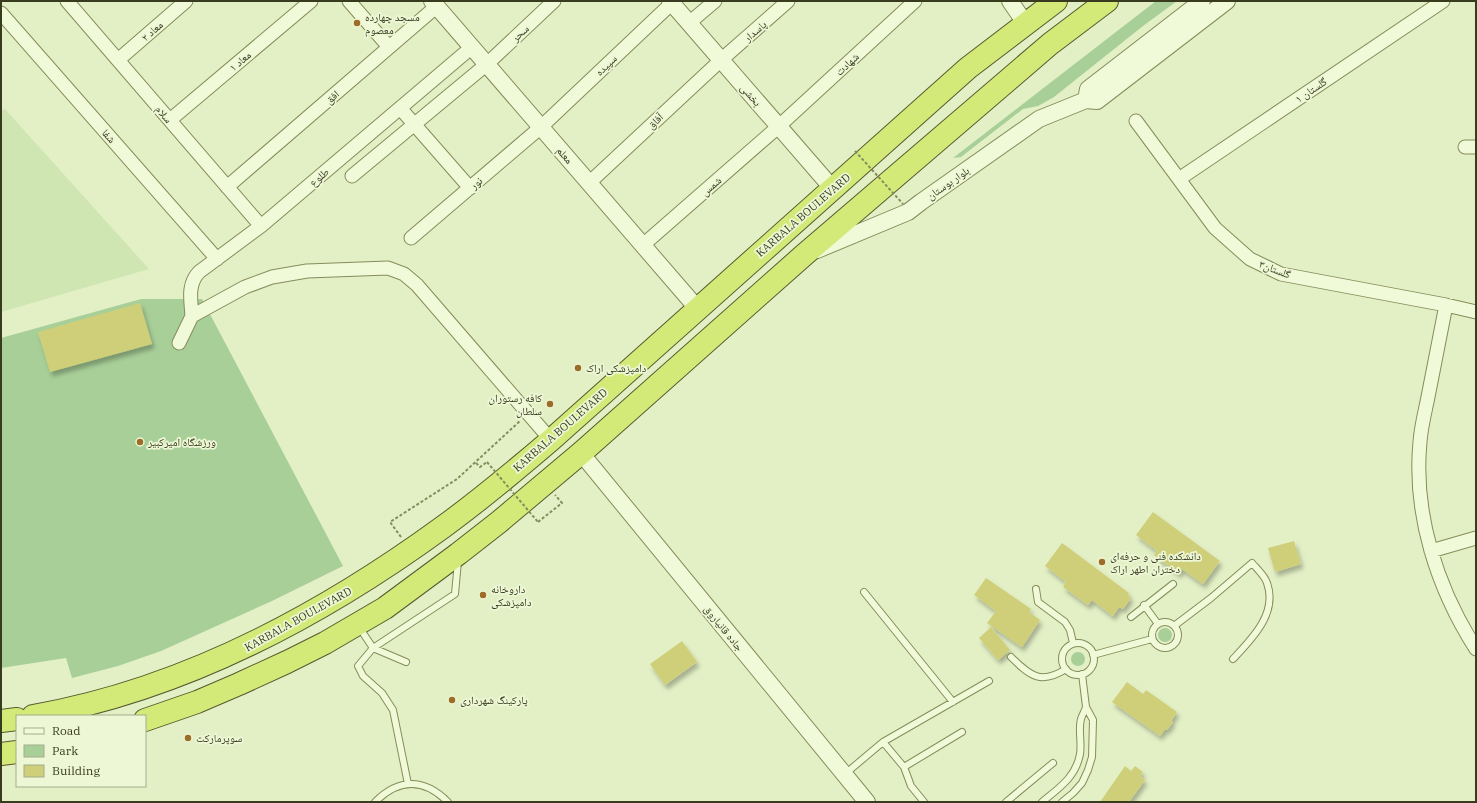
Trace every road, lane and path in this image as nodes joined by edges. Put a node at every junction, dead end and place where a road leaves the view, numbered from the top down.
1 (67, 1) edge
2 (186, 1) edge
3 (311, 1) edge
4 (349, 1) edge
5 (554, 1) edge
6 (715, 1) edge
7 (788, 1) edge
8 (916, 1) edge
9 (1010, 1) edge
10 (1056, 1) edge
11 (1107, 1) edge
12 (1202, 1) edge
13 (1227, 1) edge
14 (1443, 1) edge
15 (671, 2) edge
16 (434, 4) edge
17 (1, 13) edge
18 (689, 23) junction
19 (1026, 23) junction
20 (389, 47) junction
21 (472, 47) junction
22 (118, 60) junction
23 (721, 60) junction
24 (487, 64) junction
25 (1086, 100) junction
26 (400, 108) junction
27 (170, 120) junction
28 (1136, 121) dead end
29 (414, 124) junction
30 (541, 127) junction
31 (778, 127) junction
32 (855, 151) dead end
33 (352, 176) dead end
34 (1179, 179) junction
35 (589, 183) junction
36 (227, 187) junction
37 (470, 188) junction
38 (833, 189) junction
39 (903, 204) dead end
40 (261, 226) junction
41 (411, 238) dead end
42 (643, 245) junction
43 (804, 255) junction
44 (217, 259) junction
45 (1446, 305) junction
46 (697, 308) junction
47 (1476, 312) edge
48 (192, 316) junction
49 (179, 343) dead end
50 (519, 422) dead end
51 (551, 440) junction
52 (581, 453) junction
53 (476, 463) junction
54 (562, 503) dead end
55 (1476, 538) edge
56 (411, 550) junction
57 (1431, 551) junction
58 (458, 554) junction
59 (1172, 584) dead end
60 (1036, 589) dead end
61 (864, 592) dead end
62 (1144, 605) junction
63 (1131, 617) dead end
64 (358, 624) junction
65 (1158, 624) junction
66 (1174, 626) junction
67 (1152, 639) junction
68 (1073, 643) junction
69 (373, 648) junction
70 (1476, 649) edge
71 (1093, 655) junction
72 (1011, 657) dead end
73 (1234, 659) dead end
74 (406, 662) dead end
75 (1066, 669) junction
76 (1082, 674) junction
77 (989, 681) dead end
78 (953, 702) junction
79 (1086, 708) junction
80 (38, 715) edge
81 (16, 719) edge
82 (146, 720) edge
83 (1, 721) edge
84 (962, 732) dead end
85 (883, 742) junction
86 (16, 752) edge
87 (1, 754) edge
88 (1053, 763) dead end
89 (904, 767) junction
90 (844, 774) junction
91 (1072, 776) junction
92 (1082, 783) junction
93 (408, 784) junction
94 (375, 802) edge
95 (448, 802) edge
96 (867, 802) edge
97 (924, 802) edge
98 (1006, 802) edge
99 (1042, 802) edge
100 (1062, 802) edge

1 - 22 street, سلام
2 - 22 street, معاد ۲
3 - 27 street, معاد ۱
4 - 20 street
5 - 24 street, سحر
6 - 18 street
7 - 23 street, پاسدار
8 - 31 street, شهادت
9 - 19 street
10 - 19 highway, KARBALA BOULEVARD
11 - 43 highway
12 - 25 street
13 - 25 street, بلوار بوستان
14 - 34 street, گلستان ۱
15 - 18 street, بخشی
15 - 30 street, سپیده
16 - 20 street, افق
16 - 21 street, معلم
17 - 44 street, شفا
18 - 23 street, بخشی
19 - 38 highway, KARBALA BOULEVARD
20 - 36 street, افق
21 - 24 street, معلم
21 - 26 street, طلوع
22 - 27 street, سلام
23 - 31 street, بخشی
23 - 35 street, آفاق
24 - 29 street, سحر
24 - 30 street, معلم
25 - 43 street, بلوار بوستان
26 - 29 street
26 - 40 street, طلوع
27 - 36 street, سلام
28 - 34 street, گلستان۳
29 - 33 street, سحر
29 - 37 street
30 - 35 street, معلم
30 - 37 street, نور
31 - 38 street, بخشی
31 - 42 street, شمس
32 - 39 path, bridge
34 - 45 street, گلستان۳
35 - 42 street, معلم
36 - 40 street, سلام
37 - 41 street, نور
38 - 46 highway, KARBALA BOULEVARD
40 - 44 street, طلوع
42 - 46 street, معلم
43 - 52 highway
44 - 48 street, طلوع
45 - 47 street, گلستان۳
45 - 57 street
46 - 51 highway, KARBALA BOULEVARD
48 - 49 street
48 - 51 street
50 - 53 path
51 - 56 highway, KARBALA BOULEVARD
52 - 58 highway
52 - 90 street, جاده قانیاروق
53 - 54 path, bridge
53 - 56 path
55 - 57 street
56 - 80 highway, KARBALA BOULEVARD
57 - 70 street
58 - 64 highway
58 - 69 lane
59 - 62 lane
60 - 68 lane
61 - 78 lane
62 - 63 lane
62 - 65 lane
64 - 69 lane
64 - 82 highway
65 - 66 lane
65 - 67 lane
66 - 67 lane
66 - 73 lane
67 - 71 lane
68 - 71 lane
68 - 75 lane
69 - 74 lane
69 - 93 lane
71 - 76 lane
72 - 75 lane
75 - 76 lane
76 - 79 lane
77 - 78 lane
78 - 85 lane
79 - 91 lane
79 - 92 lane
81 - 83 highway
84 - 89 lane
85 - 89 lane
85 - 90 lane
86 - 87 highway
88 - 98 lane
89 - 97 lane
90 - 96 street, جاده قانیاروق
91 - 92 lane
91 - 99 lane
92 - 100 lane
93 - 94 lane
93 - 95 lane

